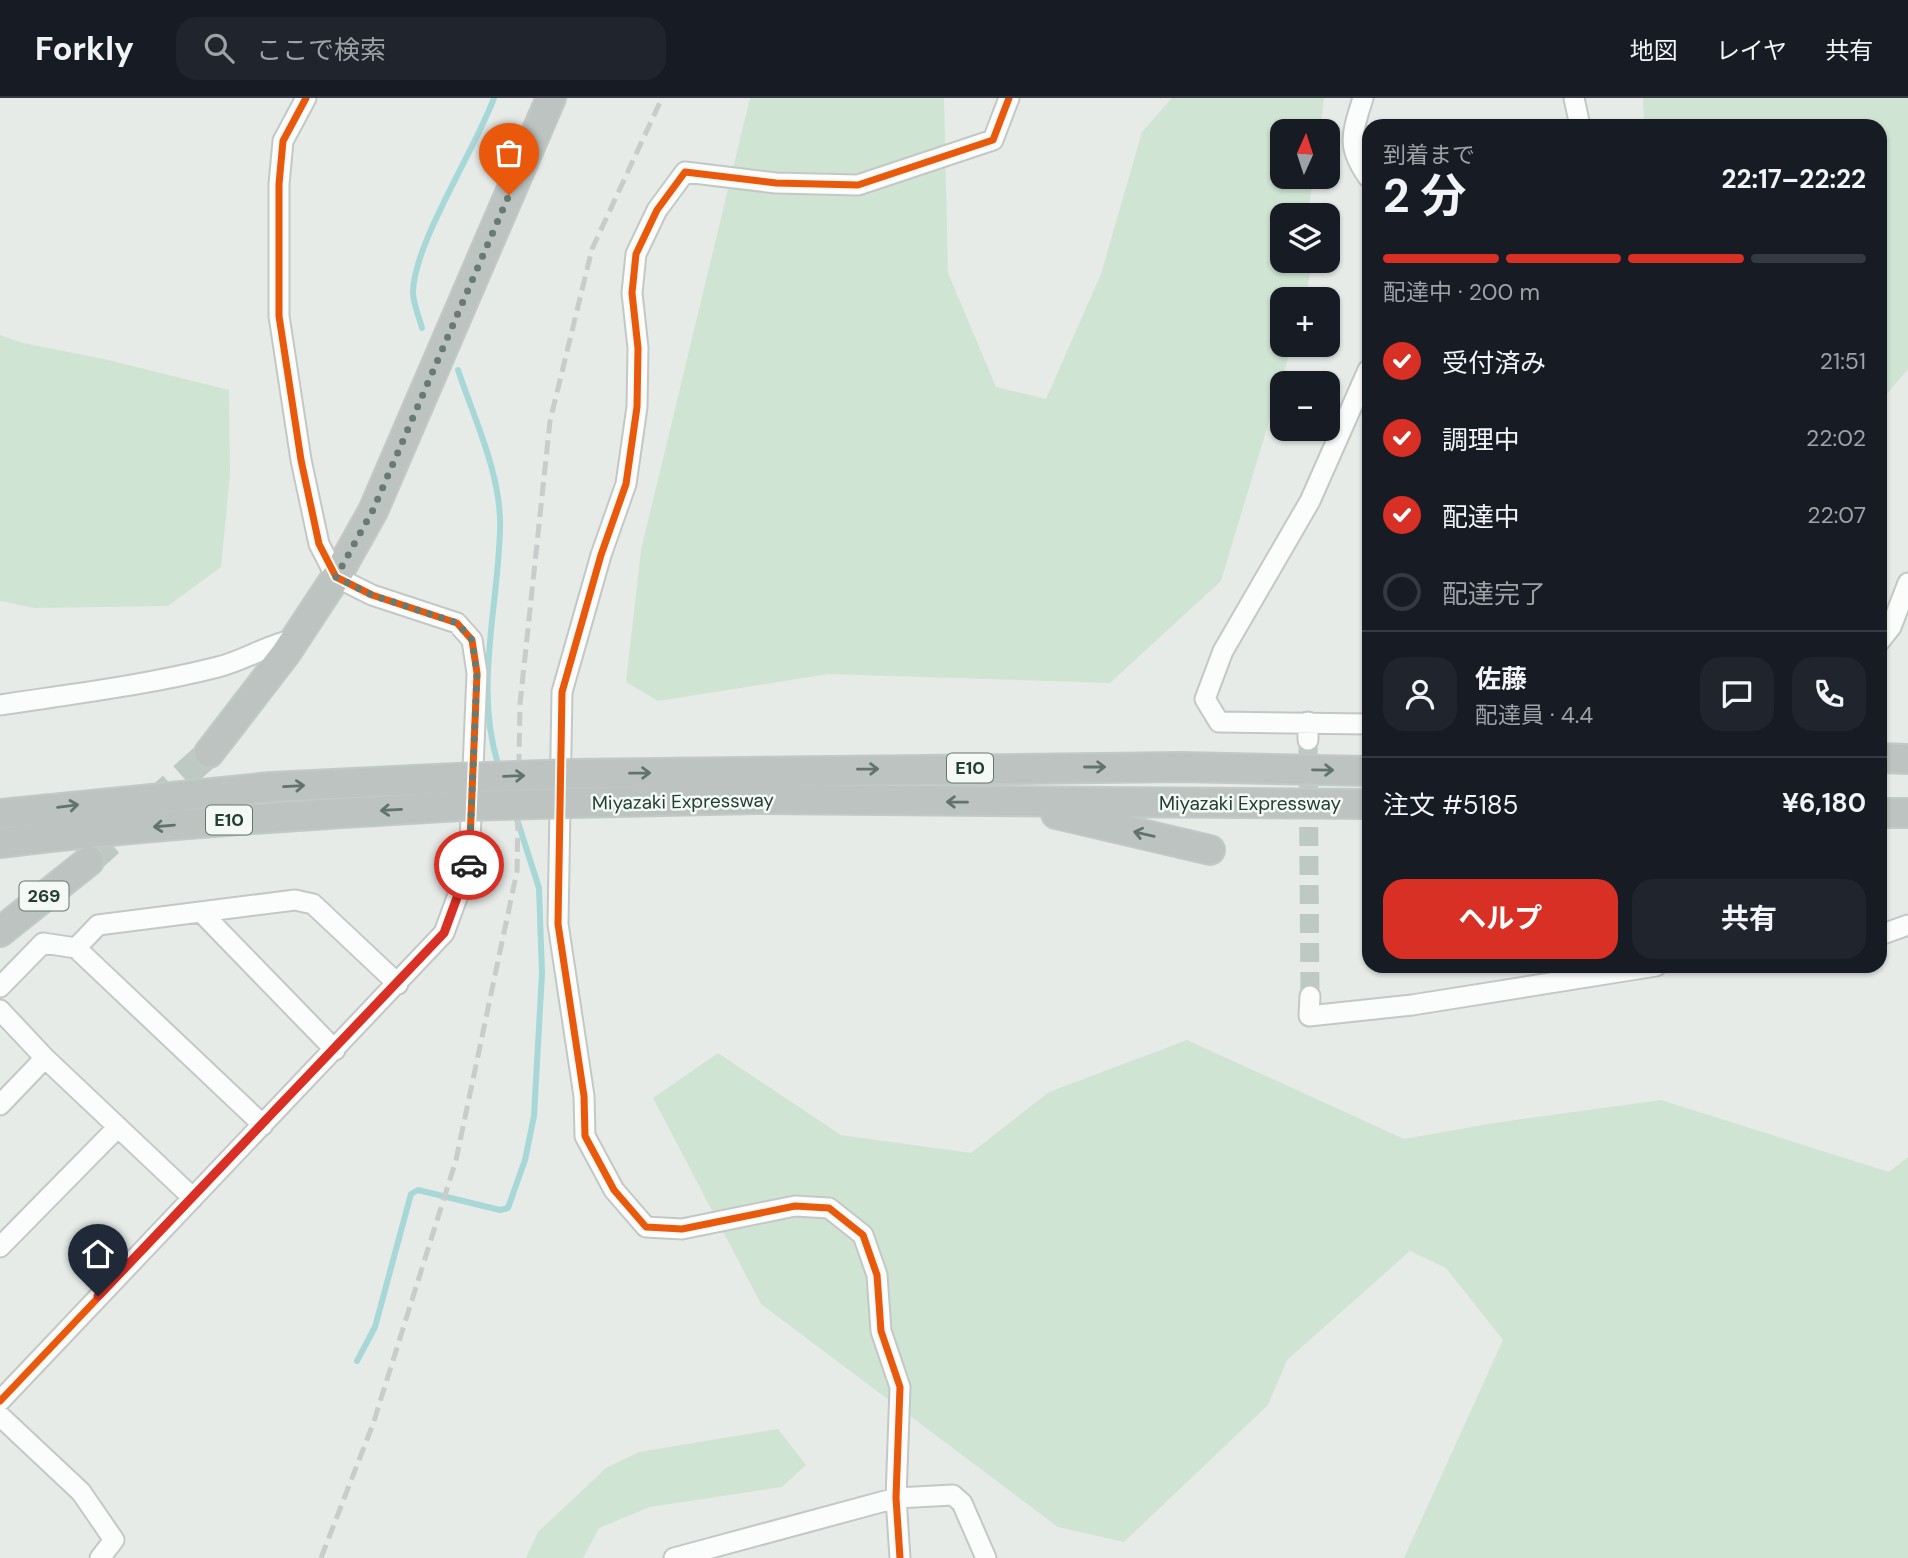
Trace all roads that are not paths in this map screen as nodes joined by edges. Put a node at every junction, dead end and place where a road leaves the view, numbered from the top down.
1 (306, 98) edge
2 (551, 98) edge
3 (1009, 98) edge
4 (1363, 98) edge
5 (1574, 98) edge
6 (1578, 119) edge
7 (1362, 169) edge
8 (1362, 384) edge
9 (336, 577) junction
10 (1908, 583) edge
11 (1887, 633) edge
12 (295, 639) junction
13 (0, 705) edge
14 (1362, 725) edge
15 (209, 753) tunnel mouth
16 (1887, 758) edge
17 (1908, 759) edge
18 (1362, 771) edge
19 (1008, 803) junction
20 (1362, 804) edge
21 (1887, 813) edge
22 (1908, 813) edge
23 (0, 814) edge
24 (0, 843) edge
25 (1210, 850) dead end
26 (89, 861) tunnel mouth
27 (201, 912) junction
28 (1908, 925) edge
29 (0, 932) edge
30 (1887, 932) edge
31 (76, 948) junction
32 (1612, 973) edge
33 (398, 984) junction
34 (0, 987) edge
35 (1310, 996) tunnel mouth
36 (0, 1010) edge
37 (335, 1050) junction
38 (45, 1058) junction
39 (0, 1105) edge
40 (262, 1125) junction
41 (118, 1127) junction
42 (192, 1198) junction
43 (0, 1247) edge
44 (0, 1401) edge
45 (0, 1416) edge
46 (896, 1498) junction
47 (100, 1558) edge
48 (674, 1558) edge
49 (900, 1558) edge
50 (986, 1558) edge

1 - 9 street
2 - 9 highway
3 - 46 street
4 - 7 street
5 - 6 street
8 - 14 street
9 - 12 highway
9 - 33 street
10 - 11 street
12 - 13 street
12 - 15 highway
16 - 17 highway
23 -> 18 highway, Miyazaki Expressway / E10, bridge
19 - 20 highway, Miyazaki Expressway / E10
19 -> 24 highway, Miyazaki Expressway / E10, bridge
25 -> 19 highway
21 - 22 highway
26 - 29 highway, 269
27 - 31 street
27 - 33 street
27 - 37 street
28 - 30 street
31 - 34 street
31 - 40 street
32 - 35 street
33 - 37 street
36 - 38 street
37 - 40 street
38 - 39 street
38 - 41 street
40 - 42 street
41 - 42 street
41 - 43 street
42 - 44 street
45 - 47 street
46 - 48 street
46 - 49 street
46 - 50 street

